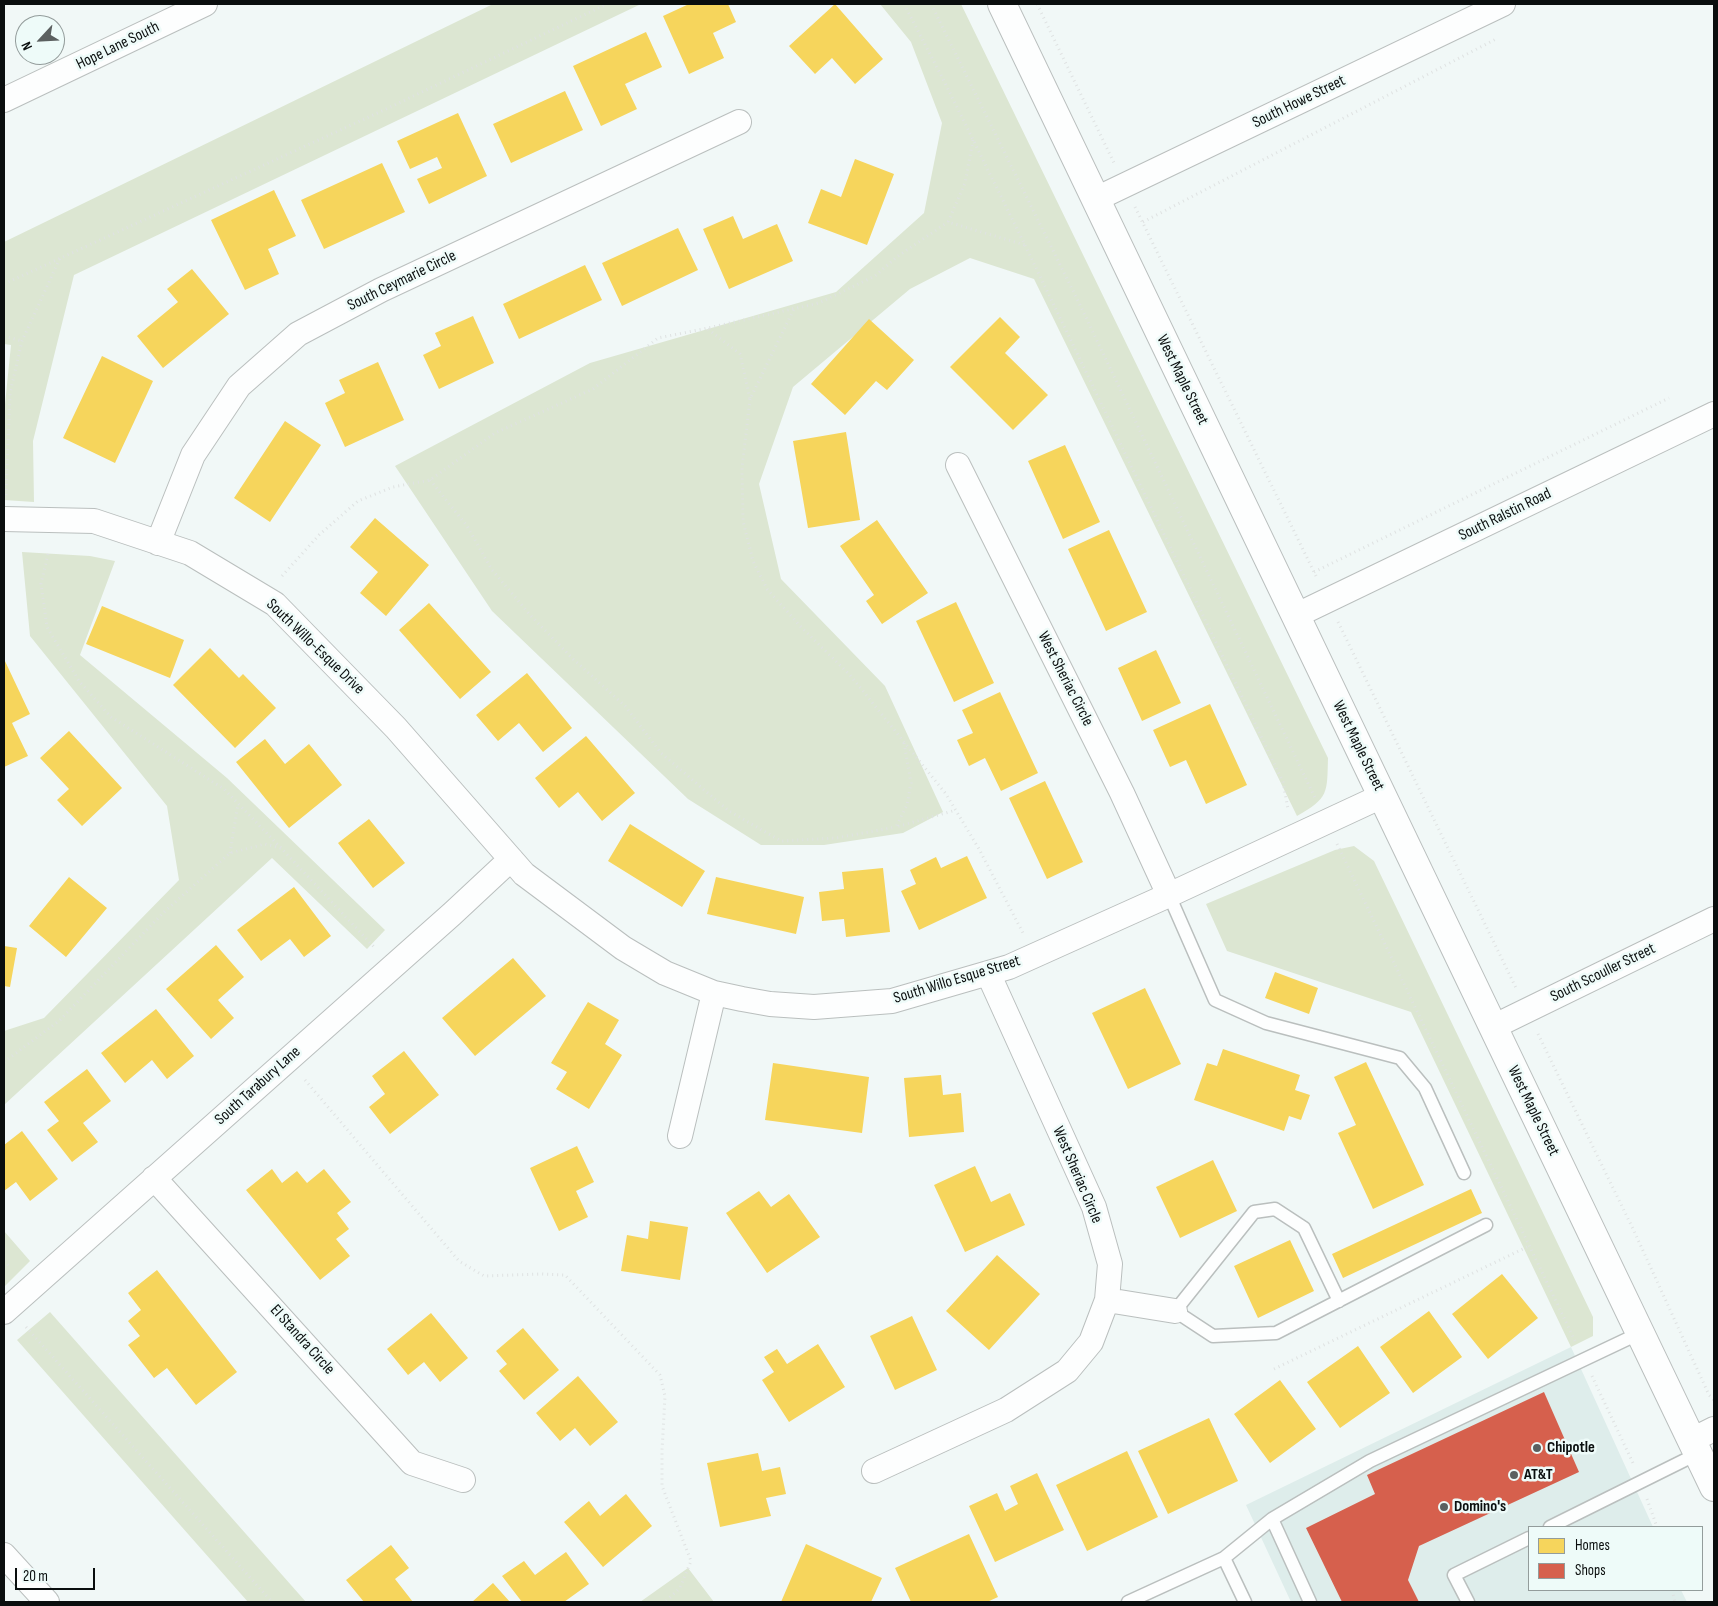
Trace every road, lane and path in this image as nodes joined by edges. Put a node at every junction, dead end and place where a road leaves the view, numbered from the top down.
1 (205, 4) edge
2 (607, 4) edge
3 (904, 4) edge
4 (931, 4) edge
5 (1002, 4) edge
6 (1037, 4) edge
7 (1502, 4) edge
8 (1498, 38) dead end
9 (4, 100) edge
10 (739, 122) dead end
11 (973, 140) junction
12 (1125, 185) junction
13 (1096, 199) junction
14 (948, 222) junction
15 (1143, 222) junction
16 (1025, 245) junction
17 (61, 258) junction
18 (4, 284) edge
19 (794, 309) junction
20 (708, 328) junction
21 (4, 336) edge
22 (22, 341) junction
23 (1669, 398) dead end
24 (750, 399) junction
25 (1714, 414) edge
26 (958, 465) dead end
27 (430, 480) junction
28 (6, 495) dead end
29 (4, 519) edge
30 (158, 543) junction
31 (48, 554) dead end
32 (1314, 572) junction
33 (282, 576) dead end
34 (1328, 600) junction
35 (1295, 616) junction
36 (904, 743) junction
37 (1382, 796) junction
38 (238, 803) junction
39 (1288, 809) dead end
40 (956, 810) junction
41 (1327, 822) junction
42 (896, 827) junction
43 (282, 848) junction
44 (230, 854) junction
45 (511, 859) junction
46 (1169, 895) junction
47 (1714, 919) edge
48 (1025, 936) dead end
49 (378, 951) dead end
50 (988, 973) junction
51 (714, 993) junction
52 (1527, 1010) junction
53 (1493, 1027) junction
54 (4, 1062) edge
55 (305, 1080) dead end
56 (680, 1136) dead end
57 (1464, 1173) dead end
58 (154, 1178) junction
59 (1486, 1225) dead end
60 (1529, 1246) junction
61 (4, 1261) edge
62 (11, 1268) dead end
63 (1107, 1300) junction
64 (1339, 1300) junction
65 (1175, 1311) junction
66 (4, 1312) edge
67 (26, 1326) dead end
68 (1640, 1333) junction
69 (1584, 1360) junction
70 (1274, 1369) dead end
71 (1714, 1400) edge
72 (1702, 1441) edge
73 (874, 1471) dead end
74 (463, 1480) dead end
75 (1641, 1482) junction
76 (1714, 1487) edge
77 (1272, 1519) junction
78 (1552, 1526) edge
79 (1657, 1526) edge
80 (1528, 1538) edge
81 (4, 1555) edge
82 (1224, 1558) junction
83 (47, 1602) edge
84 (272, 1602) edge
85 (665, 1602) edge
86 (1128, 1602) edge
87 (1245, 1602) edge
88 (1310, 1602) edge
89 (1468, 1602) edge

1 - 9 street, Hope Lane South
2 - 17 path
3 - 11 path
4 - 41 path
5 - 13 main road, West Maple Street
6 - 12 path
7 - 12 street, South Howe Street
8 - 15 path
10 - 30 street, South Ceymarie Circle
11 - 14 path
11 - 16 path
12 - 13 street, South Howe Street
12 - 15 path
13 - 35 main road, West Maple Street
14 - 16 path
14 - 19 path
15 - 32 path
16 - 39 path
17 - 18 path
17 - 22 path
19 - 20 path
19 - 24 path
20 - 24 path
20 - 27 path
21 - 22 path
22 - 28 path
23 - 32 path
24 - 36 path
25 - 34 street, South Ralstin Road
26 - 46 street, West Sheriac Circle
27 - 33 path
27 - 42 path
29 - 30 street, South Willo-Esque Drive
30 - 45 street, South Willo-Esque Drive
31 - 38 path
32 - 34 path
34 - 35 street, South Ralstin Road
34 - 52 path
35 - 37 main road, West Maple Street
36 - 40 path
36 - 42 path
37 - 41 street, South Willo Esque Street
37 - 53 main road, West Maple Street
38 - 43 path
38 - 44 path
40 - 42 path
40 - 48 path
41 - 46 street, South Willo Esque Street
41 - 60 path
43 - 44 path
43 - 49 path
44 - 54 path
45 - 51 street, South Willo Esque Street
45 - 58 street, South Tarabury Lane
46 - 50 street, South Willo Esque Street
46 - 57 lane
47 - 52 street, South Scouller Street
50 - 51 street, South Willo Esque Street
50 - 63 street, West Sheriac Circle
51 - 56 street
52 - 53 street, South Scouller Street
52 - 71 path
53 - 68 main road, West Maple Street
55 - 85 path
58 - 66 street, South Tarabury Lane
58 - 74 street, El Standra Circle
59 - 64 lane
60 - 69 path
60 - 70 path
61 - 62 path
63 - 65 street
63 - 73 street, West Sheriac Circle
64 - 65 lane
64 - 65 lane
67 - 84 path
68 - 69 lane
68 - 72 main road, West Maple Street
69 - 75 path
69 - 77 lane
72 - 75 lane
72 - 76 main road, West Maple Street
75 - 78 lane
75 - 79 path
77 - 82 lane
77 - 88 lane
80 - 89 lane
81 - 83 street
82 - 86 lane
82 - 87 lane

